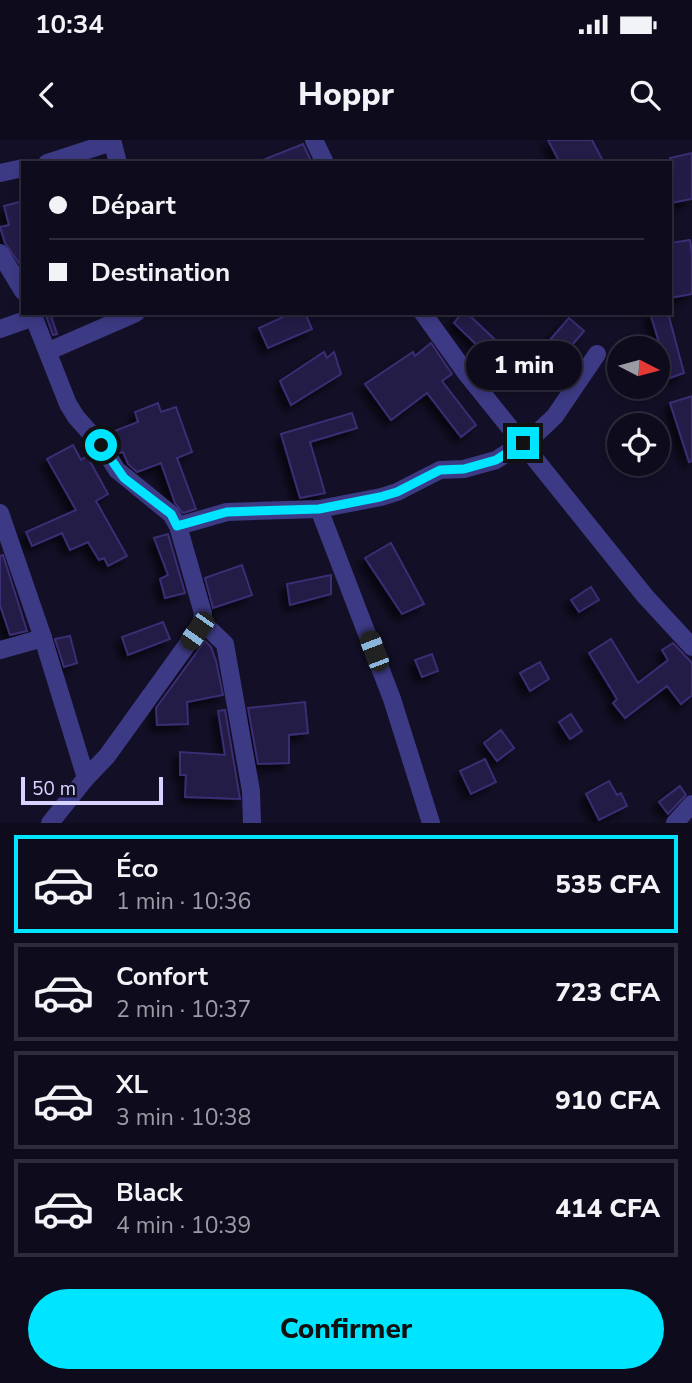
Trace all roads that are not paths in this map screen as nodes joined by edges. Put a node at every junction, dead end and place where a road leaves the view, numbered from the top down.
1 (314, 140) edge
2 (112, 141) edge
3 (53, 161) edge
4 (117, 161) edge
5 (324, 161) edge
6 (21, 168) edge
7 (0, 173) edge
8 (0, 253) edge
9 (21, 288) edge
10 (33, 315) edge
11 (131, 315) edge
12 (424, 315) edge
13 (0, 329) edge
14 (49, 351) junction
15 (597, 354) dead end
16 (523, 443) junction
17 (319, 509) junction
18 (0, 513) edge
19 (177, 526) junction
20 (202, 622) junction
21 (43, 638) junction
22 (692, 647) edge
23 (0, 650) edge
24 (86, 778) junction
25 (692, 804) edge
26 (50, 823) edge
27 (252, 823) edge
28 (431, 823) edge
29 (675, 823) edge

1 - 5 street
2 - 3 street
2 - 4 street
6 - 7 street
8 - 9 street
10 - 13 street
10 - 14 street
11 - 14 street
12 - 16 street
14 - 19 street
15 - 16 street
16 - 17 street
16 - 22 street
17 - 19 street
17 - 28 street
18 - 21 street
19 - 20 street
20 - 24 street
20 - 27 street
21 - 23 street
21 - 24 street
24 - 26 street
25 - 29 street

